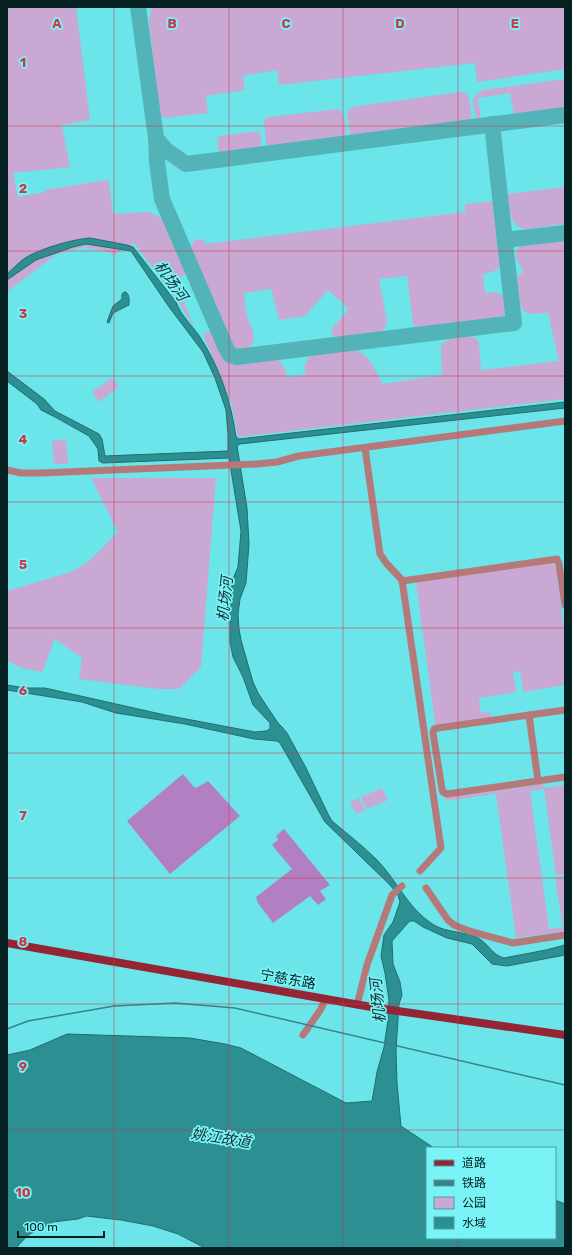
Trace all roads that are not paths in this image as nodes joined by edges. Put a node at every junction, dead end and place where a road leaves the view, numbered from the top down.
1 (565, 421) edge
2 (365, 448) junction
3 (7, 470) edge
4 (402, 581) junction
5 (565, 605) edge
6 (565, 710) edge
7 (529, 715) junction
8 (565, 777) edge
9 (538, 781) junction
10 (420, 871) dead end
11 (402, 886) dead end
12 (426, 888) dead end
13 (565, 935) edge
14 (7, 943) edge
15 (325, 999) junction
16 (357, 1004) junction
17 (303, 1035) dead end
18 (565, 1035) edge

1 - 2 street
2 - 3 street
2 - 4 street
4 - 5 street
4 - 10 street
6 - 7 street
7 - 9 street
7 - 9 street
8 - 9 street
11 - 16 street
12 - 13 street
14 - 15 main road, 宁慈东路
15 - 16 main road, 宁慈东路
15 - 17 street
16 - 18 main road, 宁慈东路

